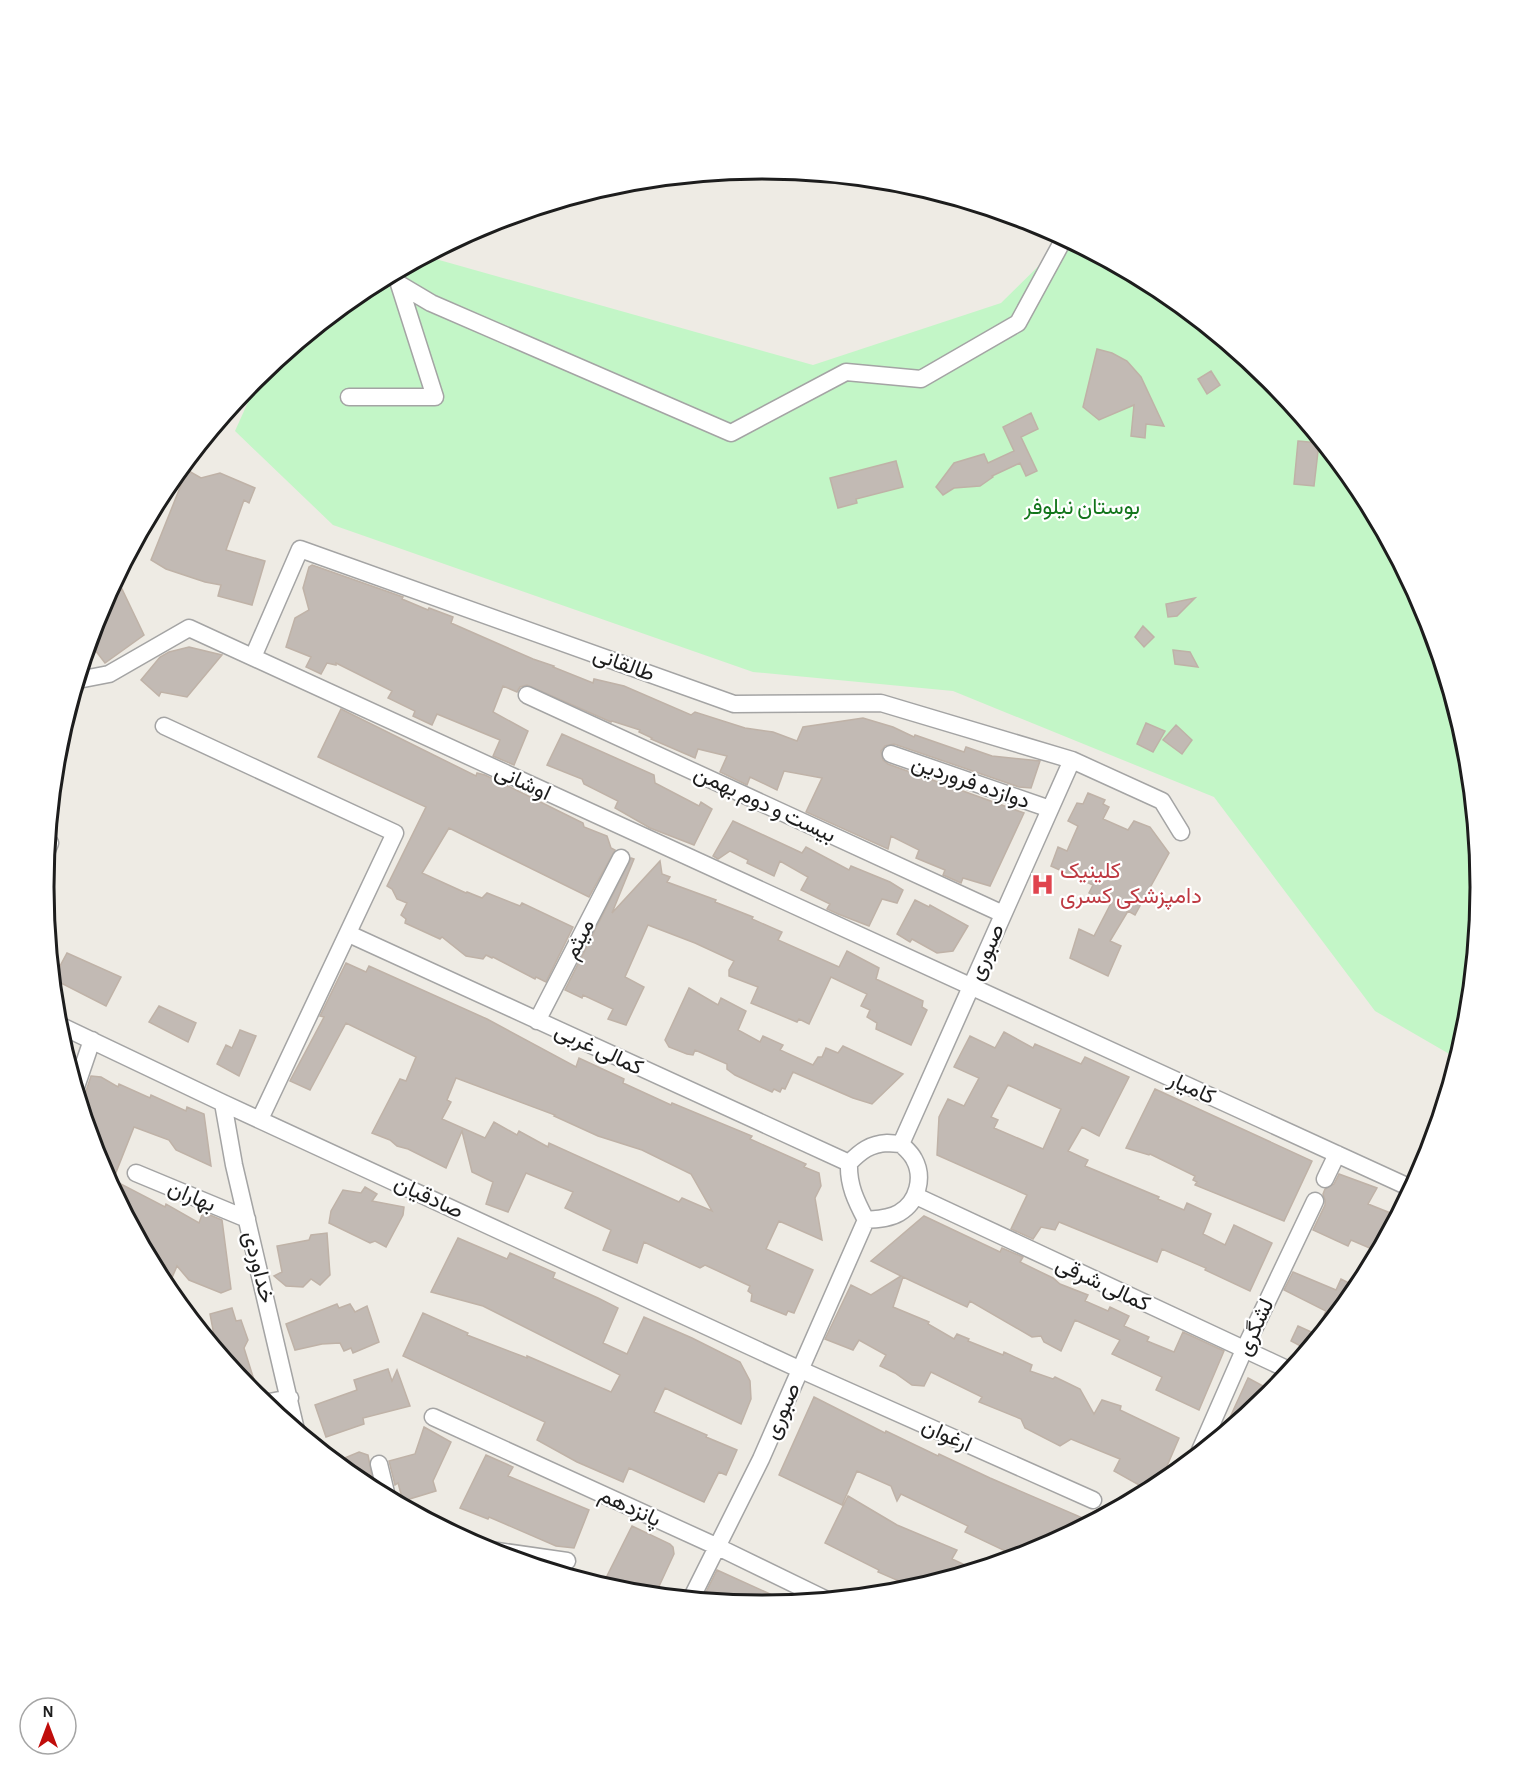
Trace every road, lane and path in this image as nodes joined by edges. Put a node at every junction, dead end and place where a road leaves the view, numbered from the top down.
1 (1061, 245) edge
2 (349, 397) dead end
3 (253, 657) junction
4 (86, 678) edge
5 (527, 695) dead end
6 (164, 726) dead end
7 (891, 754) dead end
8 (1072, 759) junction
9 (1050, 809) junction
10 (1181, 832) dead end
11 (621, 858) dead end
12 (1004, 914) junction
13 (349, 934) junction
14 (971, 987) junction
15 (537, 1021) junction
16 (69, 1029) edge
17 (92, 1040) junction
18 (80, 1076) edge
19 (223, 1103) junction
20 (260, 1119) junction
21 (901, 1144) junction
22 (1337, 1154) junction
23 (849, 1163) junction
24 (136, 1173) dead end
25 (1325, 1179) dead end
26 (1405, 1185) edge
27 (915, 1196) junction
28 (1315, 1201) dead end
29 (247, 1220) junction
30 (866, 1220) junction
31 (1244, 1350) junction
32 (1283, 1367) edge
33 (801, 1370) junction
34 (290, 1398) junction
35 (275, 1401) edge
36 (433, 1417) dead end
37 (294, 1419) edge
38 (1204, 1441) edge
39 (379, 1464) dead end
40 (384, 1486) edge
41 (1093, 1500) dead end
42 (718, 1547) junction
43 (532, 1557) edge
44 (567, 1562) dead end
45 (695, 1592) edge
46 (814, 1593) edge

1 - 2 street
3 - 4 street, اوشانی
3 - 8 street, طالقانی
3 - 14 street, اوشانی
5 - 12 street, بیست و دوم بهمن
6 - 13 street
7 - 9 street, دوازده فروردین
8 - 9 street, صبوری
8 - 10 street
9 - 12 street, صبوری
11 - 15 street, میثم
12 - 14 street, صبوری
13 - 15 street, کمالی غربی
13 - 20 street
14 - 21 street, صبوری
14 - 22 street, کامیار
15 - 23 street, کمالی غربی
16 - 17 street, صادقیان
17 - 18 street
17 - 19 street, صادقیان
19 - 20 street, صادقیان
19 - 29 street, خداوردی
20 - 33 street, صادقیان
21 - 23 street
21 - 27 street
22 - 25 street
22 - 26 street, کامیار
23 - 30 street
24 - 29 street, بهاران
27 - 30 street
27 - 31 street, کمالی شرقی
28 - 31 street, لشگری
29 - 34 street, خداوردی
30 - 33 street, صبوری
31 - 32 street, کمالی شرقی
31 - 38 street, لشگری
33 - 41 street, ارغوان
33 - 42 street, صبوری
34 - 35 street
34 - 37 street, خداوردی
36 - 42 street, پانزدهم
39 - 40 street
42 - 45 street, صبوری
42 - 46 street, پانزدهم
43 - 44 street

